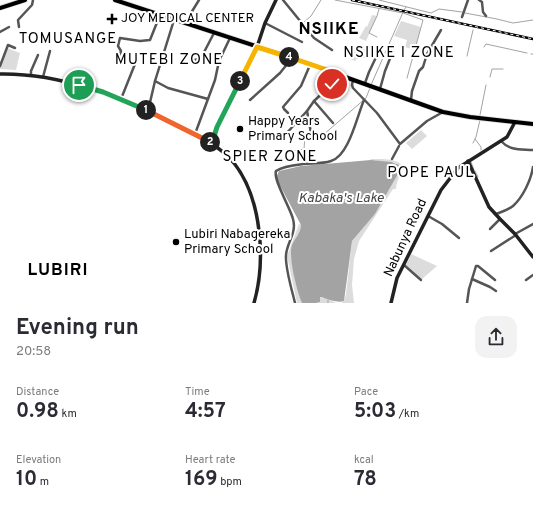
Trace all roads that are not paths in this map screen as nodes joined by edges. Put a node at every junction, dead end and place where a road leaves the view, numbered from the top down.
1 (25, 0) edge
2 (33, 0) edge
3 (115, 0) edge
4 (199, 0) edge
5 (276, 0) edge
6 (282, 0) edge
7 (468, 0) edge
8 (479, 0) edge
9 (0, 8) edge
10 (463, 14) dead end
11 (160, 15) junction
12 (486, 16) dead end
13 (174, 20) junction
14 (265, 23) junction
15 (188, 24) junction
16 (9, 27) dead end
17 (19, 27) dead end
18 (441, 30) dead end
19 (0, 32) edge
20 (214, 32) junction
21 (230, 38) junction
22 (302, 42) dead end
23 (257, 47) junction
24 (15, 48) dead end
25 (332, 50) dead end
26 (50, 51) dead end
27 (380, 51) dead end
28 (393, 51) dead end
29 (38, 55) dead end
30 (119, 57) dead end
31 (292, 58) junction
32 (137, 59) dead end
33 (191, 61) dead end
34 (310, 64) junction
35 (0, 66) edge
36 (0, 74) edge
37 (31, 74) junction
38 (339, 74) junction
39 (42, 77) junction
40 (346, 77) junction
41 (353, 79) junction
42 (155, 81) junction
43 (365, 84) junction
44 (380, 89) junction
45 (335, 97) dead end
46 (121, 99) junction
47 (208, 99) junction
48 (250, 100) dead end
49 (364, 100) junction
50 (411, 100) junction
51 (314, 101) junction
52 (148, 111) junction
53 (307, 111) junction
54 (443, 112) junction
55 (288, 113) dead end
56 (515, 122) junction
57 (333, 123) dead end
58 (533, 124) edge
59 (311, 133) dead end
60 (196, 134) junction
61 (284, 136) dead end
62 (501, 141) junction
63 (212, 143) junction
64 (399, 146) dead end
65 (533, 150) edge
66 (392, 159) dead end
67 (468, 161) junction
68 (533, 167) edge
69 (496, 214) junction
70 (427, 216) junction
71 (500, 219) junction
72 (533, 224) edge
73 (490, 229) dead end
74 (515, 235) junction
75 (459, 238) dead end
76 (491, 251) dead end
77 (533, 257) edge
78 (404, 265) junction
79 (533, 275) edge
80 (472, 279) junction
81 (421, 280) dead end
82 (495, 280) dead end
83 (526, 280) dead end
84 (496, 291) dead end
85 (254, 303) edge
86 (295, 303) edge
87 (391, 303) edge
88 (467, 303) edge

1 - 9 main road
2 - 17 street
3 - 11 main road
4 - 15 street
5 - 14 main road
6 - 25 street
7 - 10 street
8 - 12 street
11 - 13 main road
11 - 30 street
13 - 15 main road
13 - 42 street
14 - 22 street
14 - 23 main road
15 - 20 main road
16 - 19 street
18 - 50 street
20 - 21 main road
20 - 33 street
21 - 23 main road
21 - 47 street
23 - 31 main road
23 - 63 main road
24 - 35 street
26 - 39 street
27 - 43 street
28 - 44 street
29 - 37 street
31 - 34 main road
31 - 48 street
32 - 46 street
34 - 38 main road
34 - 55 street
36 - 37 main road
37 - 39 main road
38 - 40 main road
38 - 51 street
39 - 46 main road
40 - 41 main road
40 - 45 street
41 - 43 main road
41 - 49 street
42 - 47 street
42 - 52 street
43 - 44 main road
44 - 50 main road
46 - 52 main road
47 - 60 street
49 - 54 street
49 - 86 street
50 - 54 main road
51 - 53 street
51 - 57 street
52 - 60 main road
53 - 59 street
53 - 61 street
54 - 56 main road
56 - 58 main road
56 - 62 main road, Nabunya Road
60 - 63 main road
62 - 65 street
62 - 67 main road, Nabunya Road
63 - 85 main road
64 - 66 street
67 - 69 main road
67 - 70 main road, Nabunya Road
68 - 69 street
69 - 71 main road
70 - 75 street
70 - 78 main road, Nabunya Road
71 - 73 street
71 - 74 main road
72 - 74 street
74 - 76 street
74 - 77 main road
78 - 81 street
78 - 87 main road, Nabunya Road
79 - 83 street
80 - 82 street
80 - 84 street
80 - 88 street

